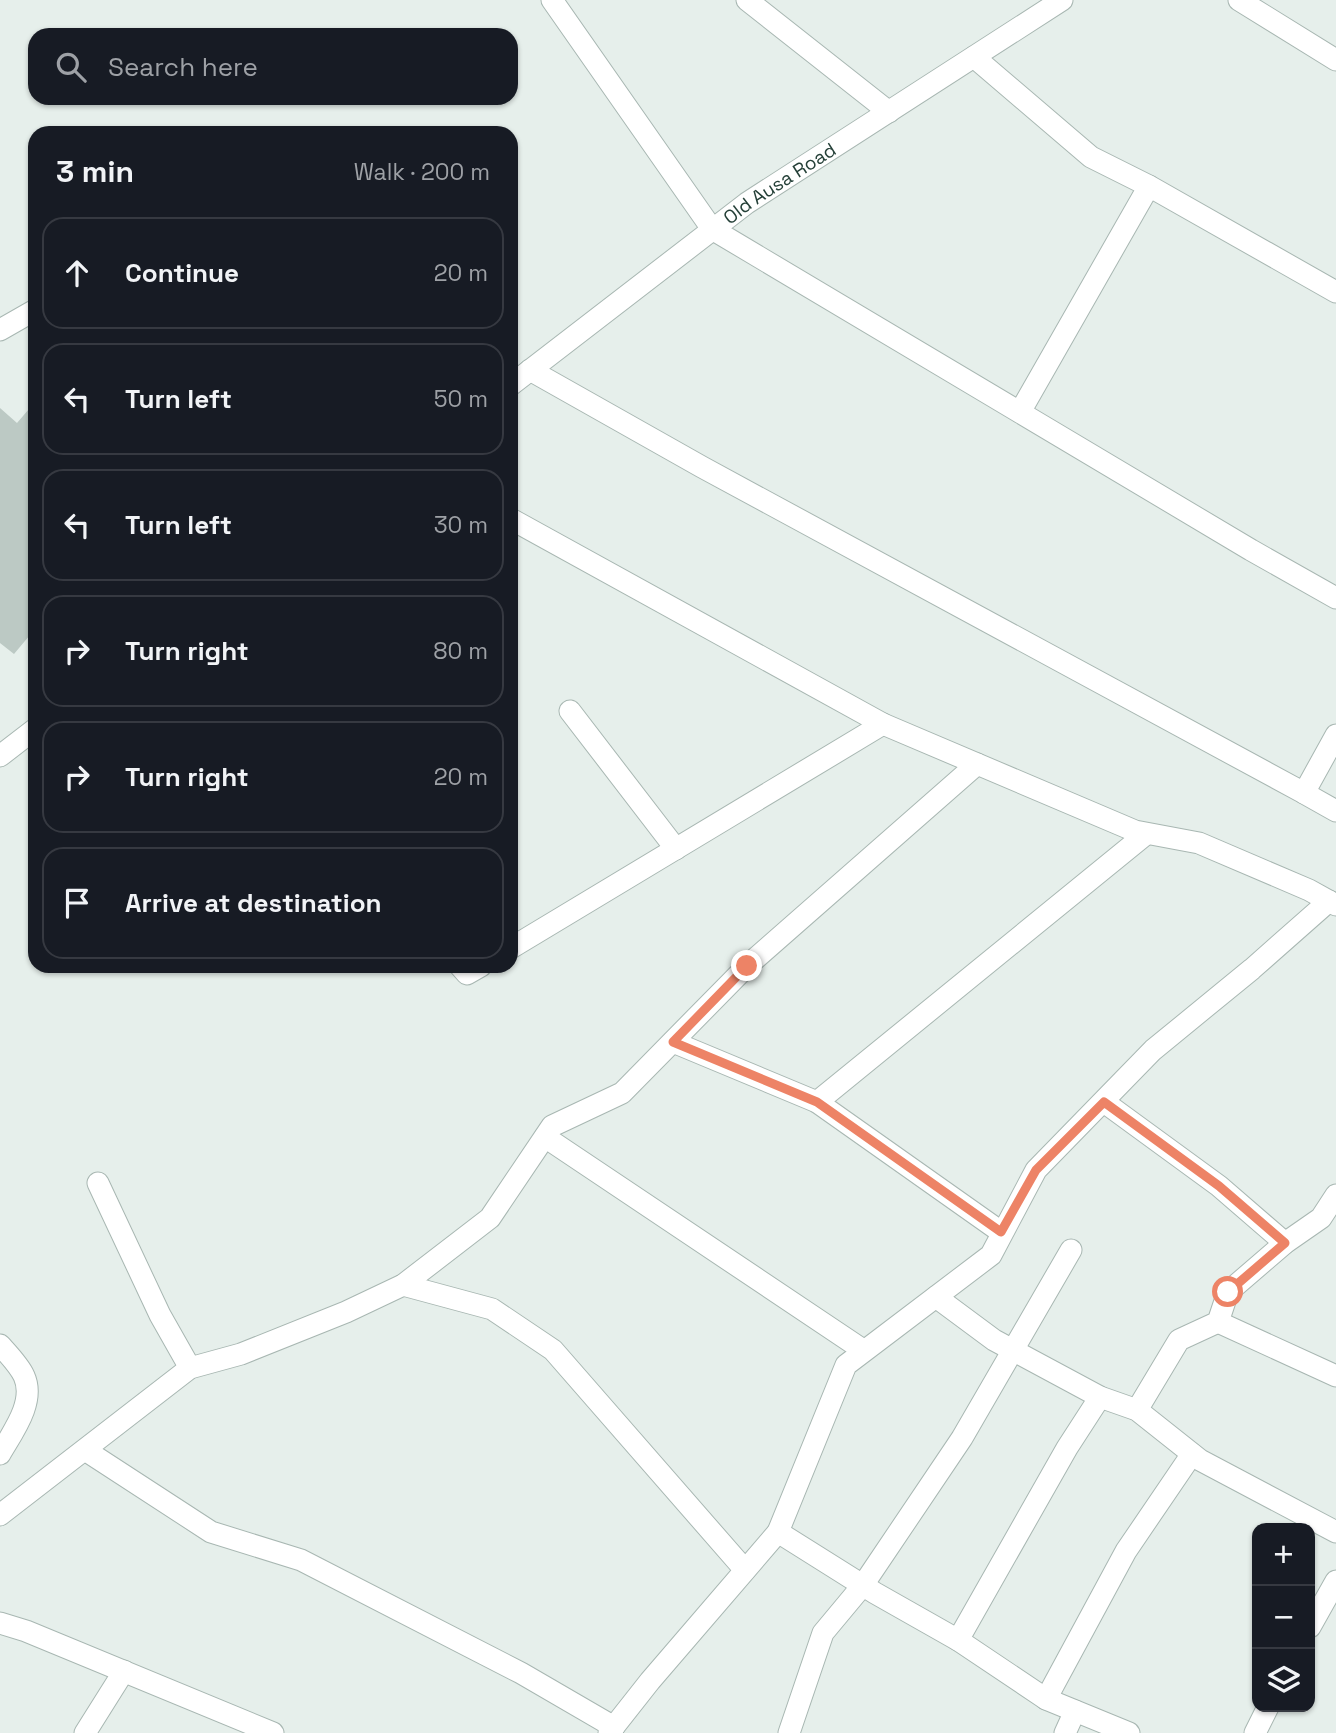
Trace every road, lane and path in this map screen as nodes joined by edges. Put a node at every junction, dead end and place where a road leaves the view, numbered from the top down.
1 (552, 0) edge
2 (747, 0) edge
3 (1062, 0) edge
4 (1239, 0) edge
5 (974, 57) junction
6 (1336, 60) edge
7 (889, 112) junction
8 (1149, 186) junction
9 (712, 229) junction
10 (1336, 292) edge
11 (28, 314) edge
12 (0, 330) edge
13 (530, 370) junction
14 (518, 379) edge
15 (1020, 412) junction
16 (518, 523) edge
17 (1336, 598) edge
18 (570, 711) dead end
19 (883, 724) junction
20 (28, 733) edge
21 (1336, 735) edge
22 (3, 747) edge
23 (977, 764) junction
24 (1304, 793) junction
25 (1336, 811) edge
26 (1146, 834) junction
27 (676, 849) junction
28 (1332, 903) edge
29 (518, 944) edge
30 (673, 1042) junction
31 (817, 1102) junction
32 (1104, 1102) junction
33 (545, 1136) junction
34 (98, 1183) dead end
35 (1336, 1195) edge
36 (1001, 1232) junction
37 (1285, 1243) junction
38 (1071, 1250) dead end
39 (403, 1285) junction
40 (936, 1297) junction
41 (1218, 1322) junction
42 (0, 1345) edge
43 (1012, 1349) junction
44 (863, 1350) junction
45 (190, 1368) junction
46 (1336, 1376) edge
47 (1100, 1396) junction
48 (1137, 1410) junction
49 (85, 1450) junction
50 (0, 1454) edge
51 (1192, 1454) junction
52 (0, 1515) edge
53 (778, 1532) junction
54 (1336, 1532) edge
55 (745, 1570) junction
56 (1336, 1581) edge
57 (863, 1585) junction
58 (1315, 1618) edge
59 (0, 1623) edge
60 (958, 1640) junction
61 (124, 1671) junction
62 (1046, 1699) junction
63 (1075, 1711) junction
64 (1266, 1712) edge
65 (611, 1730) edge
66 (85, 1733) edge
67 (273, 1733) edge
68 (789, 1733) edge
69 (1065, 1733) edge
70 (1129, 1733) edge
71 (1255, 1733) edge

1 - 9 street
2 - 7 street
3 - 5 street, Old Ausa Road
4 - 6 street
5 - 7 street, Old Ausa Road
5 - 8 street
7 - 9 street, Old Ausa Road
8 - 10 street
8 - 15 street
9 - 13 street, Old Ausa Road
9 - 15 street
11 - 12 street
13 - 14 street, Old Ausa Road
13 - 24 street
15 - 17 street
16 - 19 street
18 - 27 street
19 - 23 street
19 - 27 street
20 - 22 street
21 - 24 street
23 - 26 street
23 - 30 street
24 - 25 street
26 - 28 street
26 - 31 street
27 - 29 street
28 - 32 street
30 - 31 street
30 - 33 street
31 - 36 street
32 - 36 street
32 - 37 street
33 - 39 street
33 - 44 street
34 - 45 street
35 - 37 street
36 - 40 street
37 - 41 street
38 - 43 street
39 - 45 street
39 - 55 street
40 - 43 street
40 - 44 street
41 - 46 street
41 - 48 street
42 - 50 street
43 - 47 street
43 - 57 street
44 - 53 street
45 - 49 street
47 - 48 street
47 - 60 street
48 - 51 street
49 - 52 street
49 - 65 street
51 - 54 street
51 - 62 street
53 - 55 street
53 - 57 street
55 - 65 street
56 - 58 street
57 - 60 street
57 - 68 street
59 - 61 street
60 - 62 street
61 - 66 street
61 - 67 street
62 - 63 street
63 - 69 street
63 - 70 street
64 - 71 street

